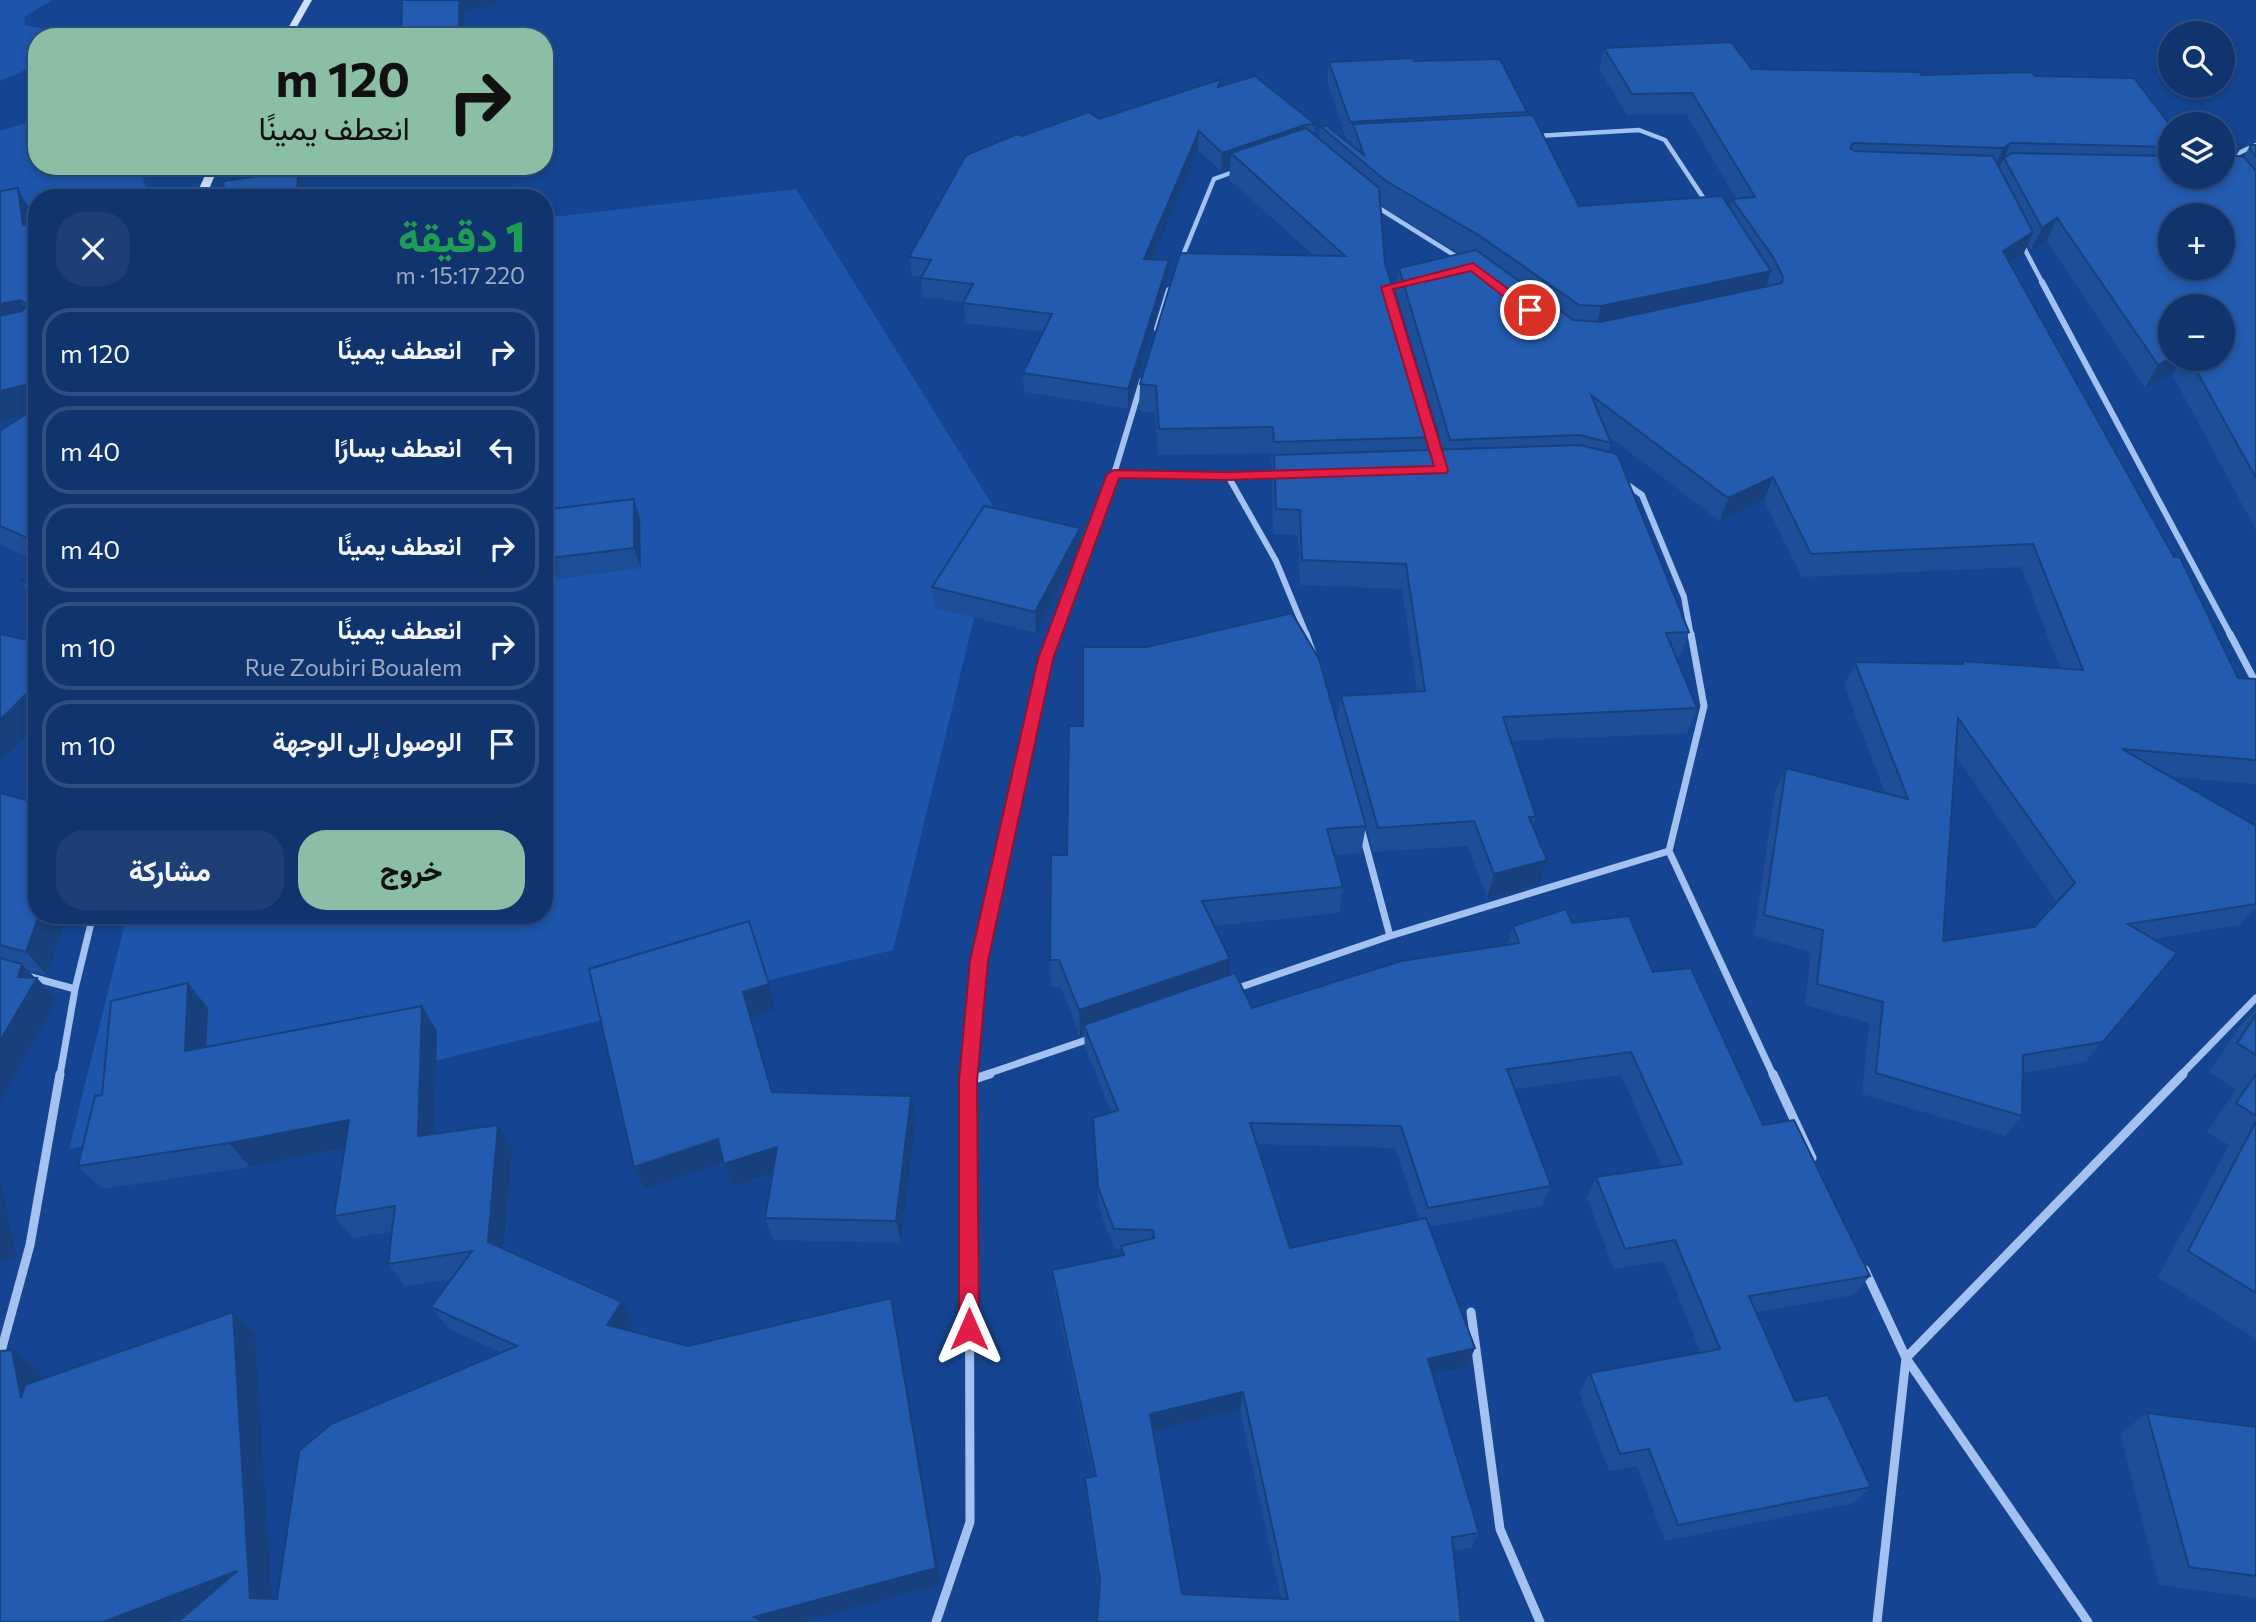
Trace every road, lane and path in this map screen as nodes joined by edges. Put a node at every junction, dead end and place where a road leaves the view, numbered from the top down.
1 (308, 0) edge
2 (291, 28) edge
3 (1527, 136) edge
4 (2256, 145) edge
5 (2235, 155) edge
6 (1240, 170) edge
7 (1369, 202) edge
8 (1380, 211) junction
9 (1715, 214) edge
10 (1381, 223) edge
11 (2020, 240) edge
12 (1179, 267) edge
13 (1473, 267) edge
14 (1174, 279) edge
15 (1154, 340) edge
16 (1143, 376) edge
17 (1114, 474) junction
18 (1295, 474) edge
19 (1228, 476) junction
20 (1620, 480) edge
21 (1315, 661) edge
22 (2256, 683) edge
23 (1358, 818) edge
24 (1669, 851) junction
25 (91, 924) edge
26 (1390, 936) junction
27 (25, 976) edge
28 (75, 989) junction
29 (1219, 995) edge
30 (2256, 998) edge
31 (1100, 1035) edge
32 (968, 1081) junction
33 (1817, 1168) edge
34 (1858, 1256) edge
35 (1471, 1312) dead end
36 (0, 1355) edge
37 (1906, 1357) junction
38 (936, 1622) edge
39 (1540, 1622) edge
40 (1877, 1622) edge
41 (2088, 1622) edge

1 - 2 street
3 - 9 street
4 - 5 street
6 - 12 street
7 - 8 street
8 - 10 street
8 - 13 street
11 - 22 street
14 - 15 street
16 - 17 street
17 - 19 street
17 - 32 street
18 - 19 street
19 - 21 street
20 - 24 street
23 - 26 street
24 - 26 street
24 - 33 street
25 - 28 street
26 - 29 street
27 - 28 street
28 - 36 street
30 - 37 street
31 - 32 street
32 - 38 street
34 - 37 street
35 - 39 street
37 - 40 street
37 - 41 street

